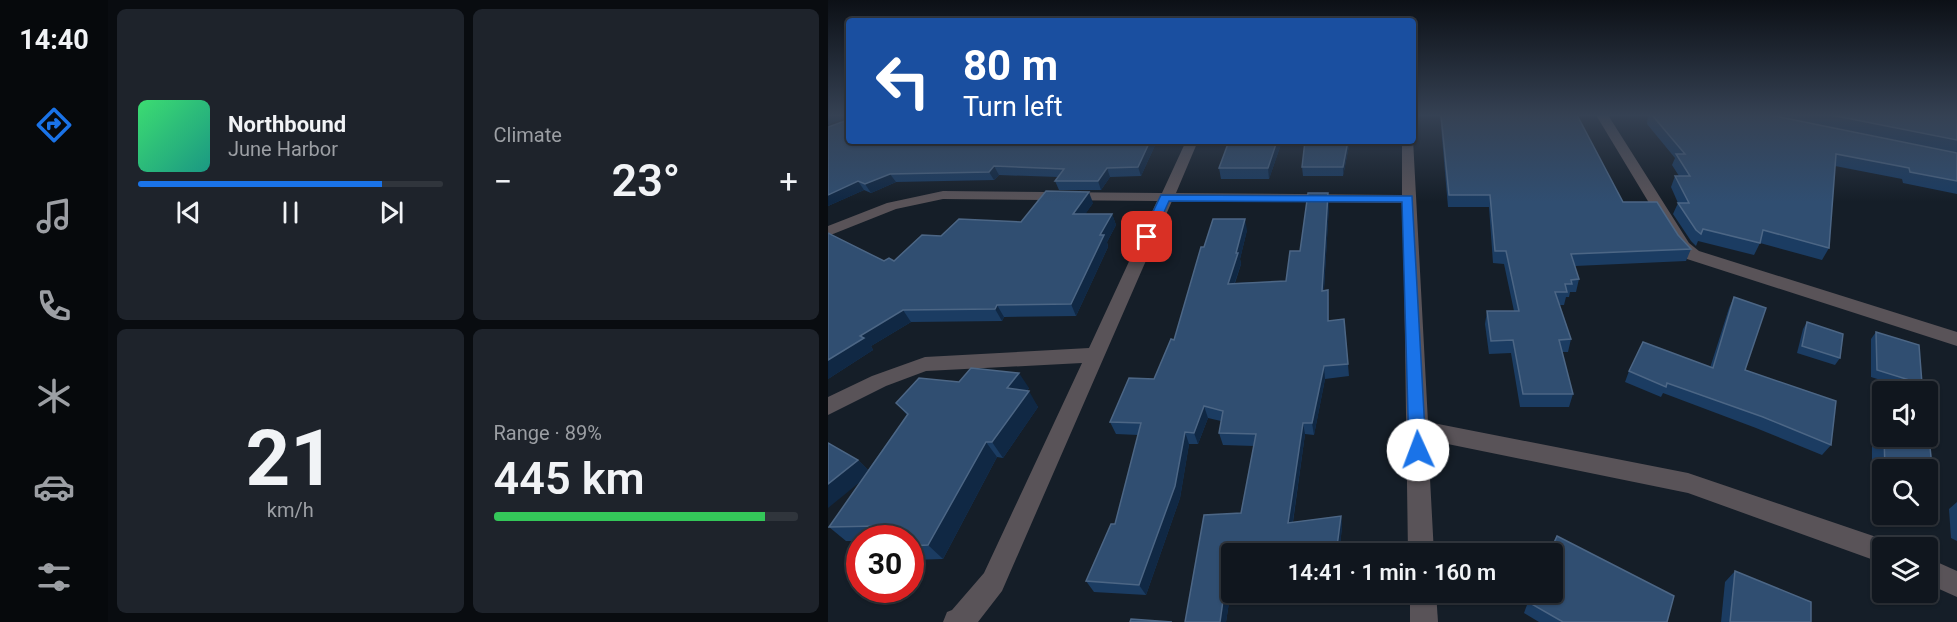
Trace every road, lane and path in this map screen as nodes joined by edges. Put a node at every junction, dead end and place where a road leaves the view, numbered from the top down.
1 (1191, 144) edge
2 (1408, 144) edge
3 (1620, 144) edge
4 (1164, 198) junction
5 (1408, 199) junction
6 (828, 231) edge
7 (1957, 339) edge
8 (1095, 355) junction
9 (828, 406) edge
10 (1417, 429) junction
11 (1421, 543) edge
12 (1872, 547) edge
13 (1938, 575) edge
14 (1957, 584) edge
15 (1423, 603) edge
16 (957, 622) edge
17 (1424, 622) edge

1 - 4 street
2 - 5 street
3 - 7 street
4 - 5 street
4 - 6 street
4 - 8 street
5 - 10 street
8 - 9 street
8 - 16 street
10 - 11 street
10 - 12 street
13 - 14 street
15 - 17 street

